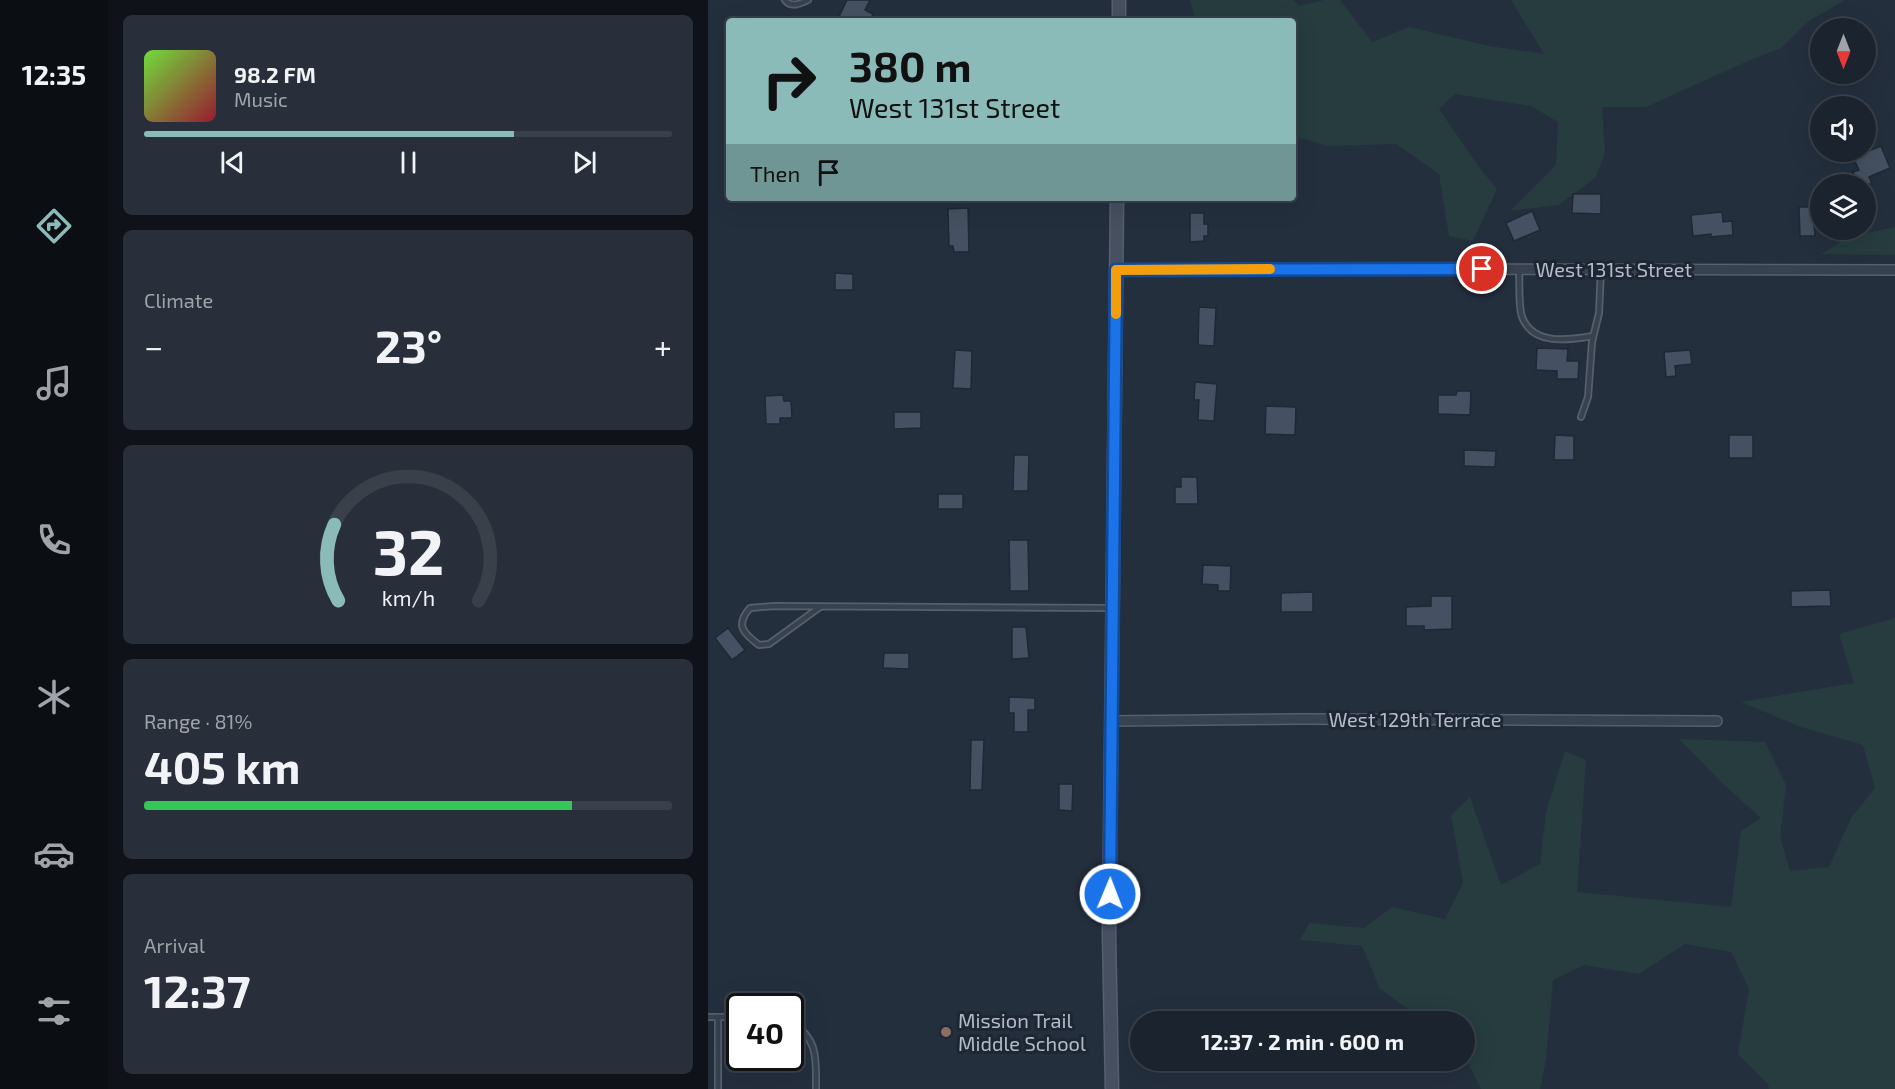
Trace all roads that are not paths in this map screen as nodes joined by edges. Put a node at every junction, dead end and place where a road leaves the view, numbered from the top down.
1 (785, 0) edge
2 (808, 0) edge
3 (1119, 0) edge
4 (1119, 18) edge
5 (1117, 201) edge
6 (1519, 269) junction
7 (1601, 269) junction
8 (1116, 270) junction
9 (1895, 270) edge
10 (1593, 336) junction
11 (1581, 417) dead end
12 (820, 607) junction
13 (1112, 608) junction
14 (1112, 721) junction
15 (1718, 721) dead end
16 (708, 1017) edge
17 (717, 1017) junction
18 (726, 1017) edge
19 (804, 1031) edge
20 (718, 1089) edge
21 (816, 1089) edge
22 (1112, 1089) edge

1 - 2 lane
3 - 4 street
5 - 8 street
6 - 7 street, West 131st Street
6 - 8 street, West 131st Street
6 - 10 lane
7 - 9 street, West 131st Street
7 - 10 lane
8 - 13 street
10 - 11 lane
12 - 12 lane
12 - 13 lane
13 - 14 street
14 - 15 street, West 129th Terrace
14 - 22 street
16 - 17 lane
17 - 18 lane
17 - 20 lane
19 - 21 lane

